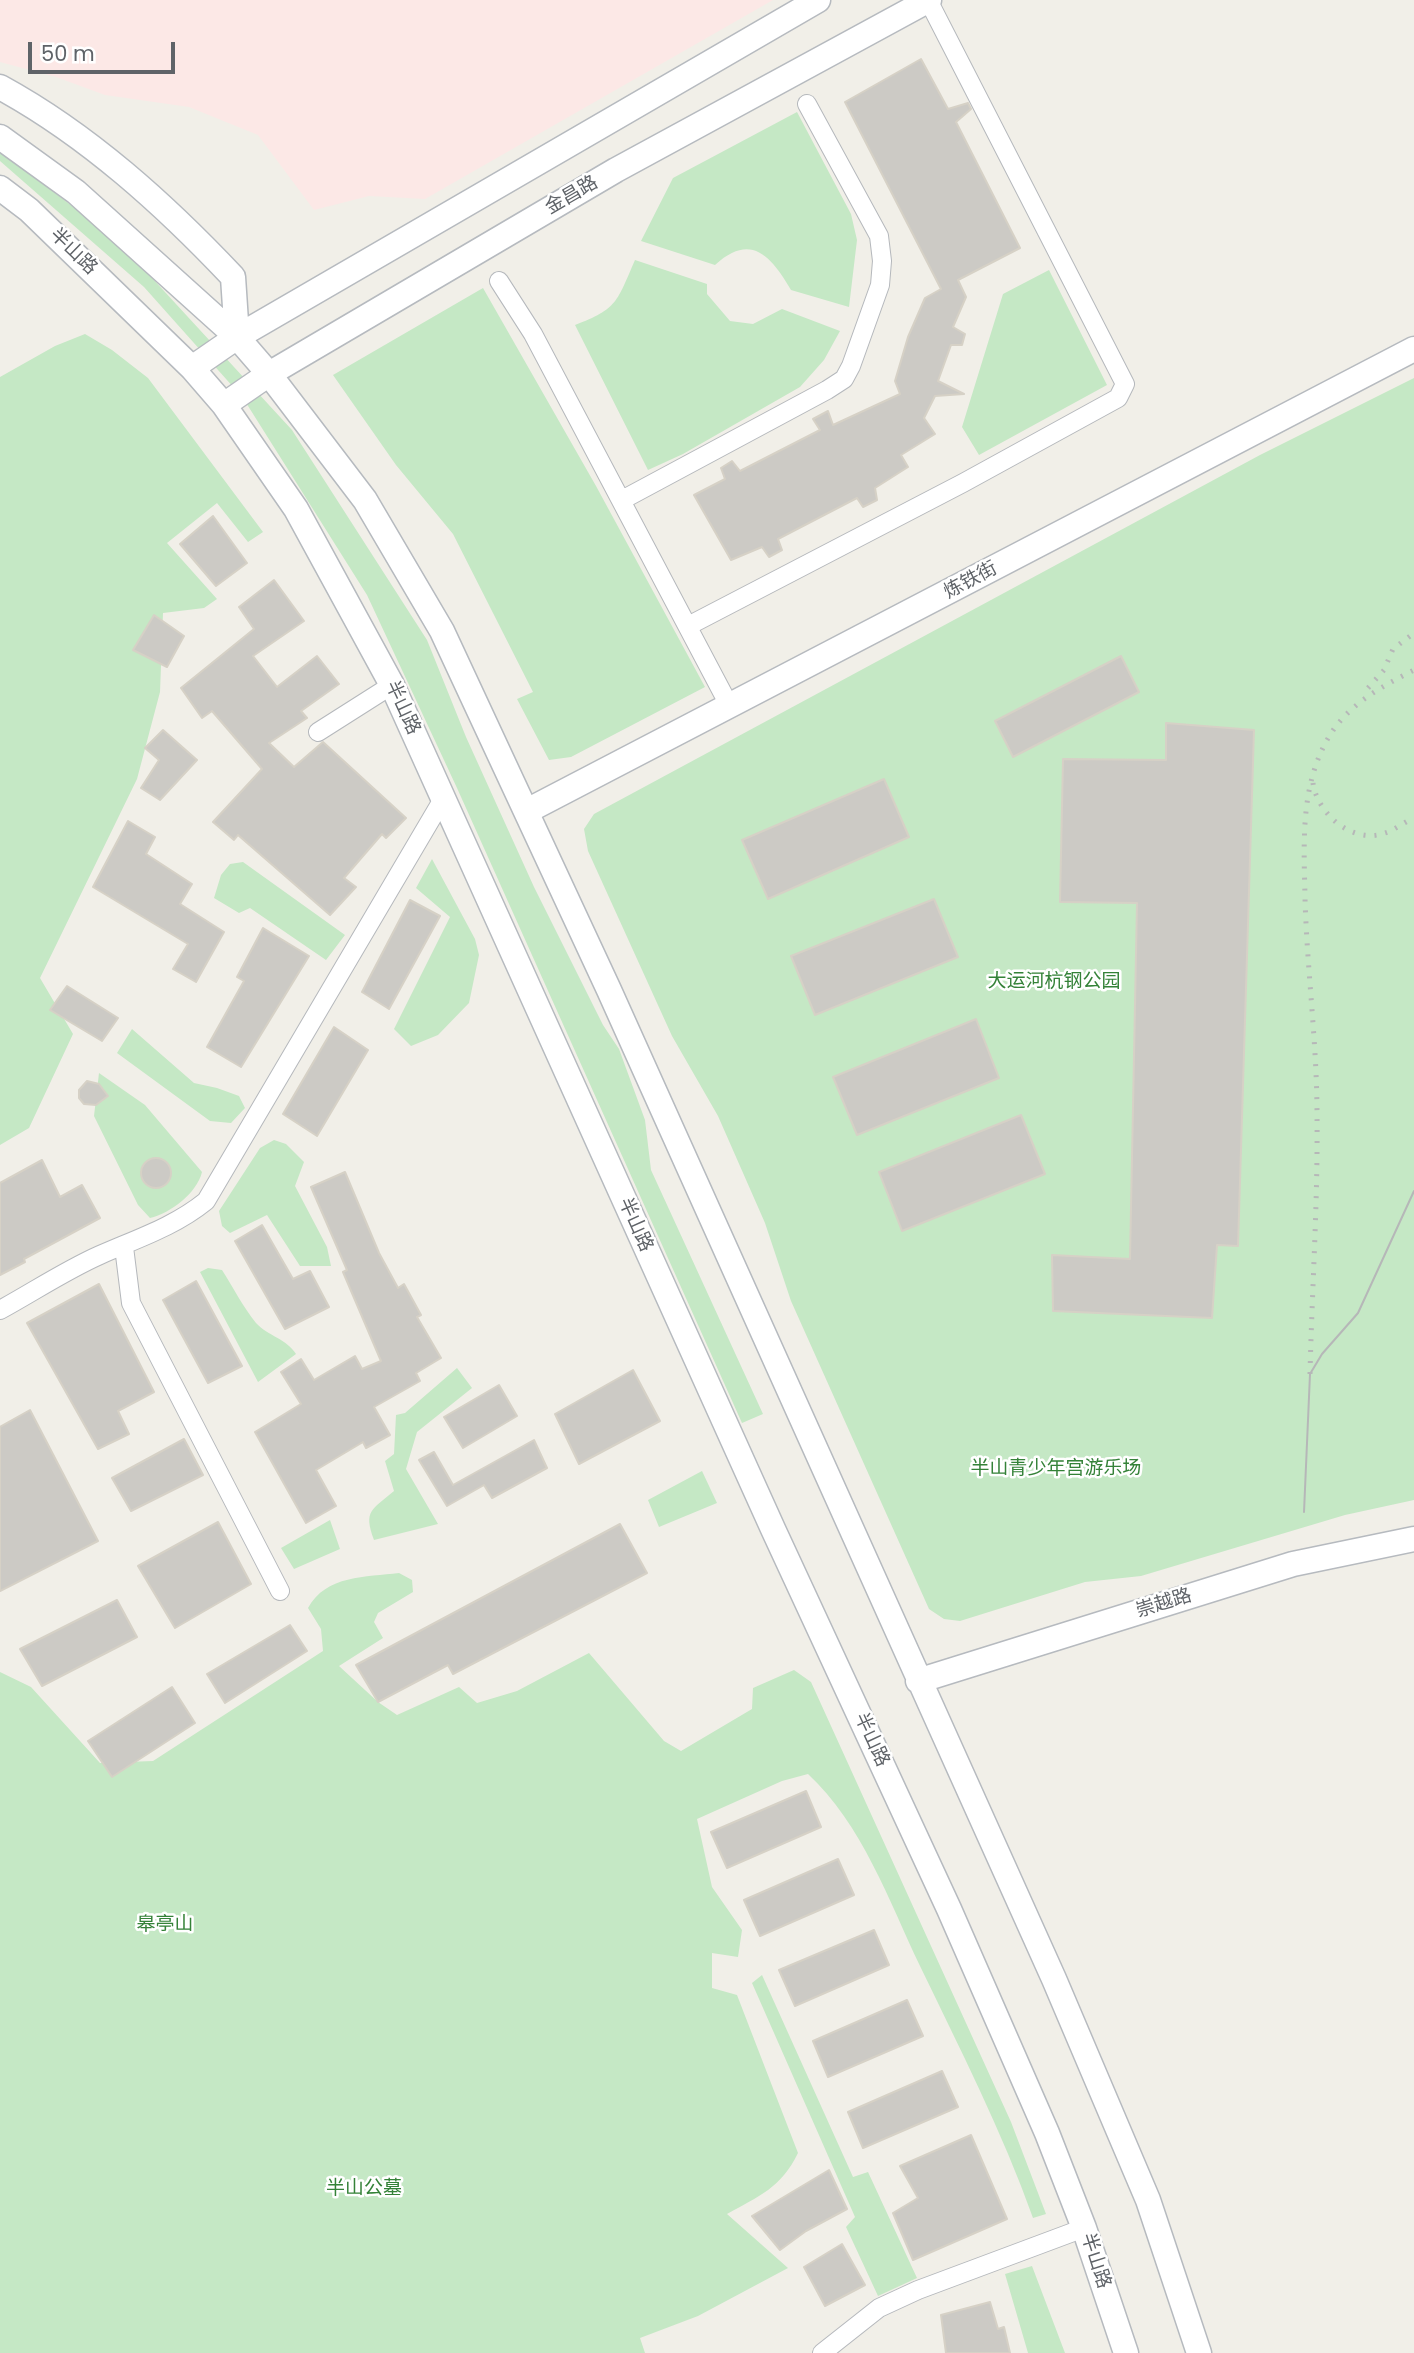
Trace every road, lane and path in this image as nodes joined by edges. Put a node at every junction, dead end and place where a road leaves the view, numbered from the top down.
1 (818, 0) edge
2 (929, 0) edge
3 (0, 87) edge
4 (807, 104) dead end
5 (0, 137) edge
6 (0, 188) edge
7 (499, 281) dead end
8 (237, 337) junction
9 (1414, 349) edge
10 (192, 368) junction
11 (269, 374) junction
12 (224, 405) junction
13 (621, 500) junction
14 (688, 626) junction
15 (392, 685) junction
16 (730, 707) junction
17 (318, 732) dead end
18 (443, 799) junction
19 (527, 811) junction
20 (124, 1247) junction
21 (0, 1310) edge
22 (1414, 1539) edge
23 (280, 1591) dead end
24 (918, 1681) junction
25 (1084, 2228) junction
26 (822, 2353) edge
27 (1126, 2353) edge
28 (1199, 2353) edge

1 - 8 main road
2 - 11 main road, 金昌路
2 - 14 street
3 - 8 main road
4 - 13 street
5 - 8 main road
6 - 10 main road, 半山路
7 - 13 street
8 - 10 main road
8 - 11 main road
9 - 16 main road, 炼铁街
10 - 12 main road, 半山路
11 - 12 main road, 金昌路
11 - 19 main road
12 - 15 main road, 半山路
13 - 14 street
14 - 16 street
15 - 17 street
15 - 18 main road, 半山路
16 - 19 main road, 炼铁街
18 - 20 street
18 - 25 main road, 半山路
19 - 24 main road
20 - 21 street
20 - 23 street
22 - 24 main road, 崇越路
24 - 28 main road
25 - 26 street
25 - 27 main road, 半山路

